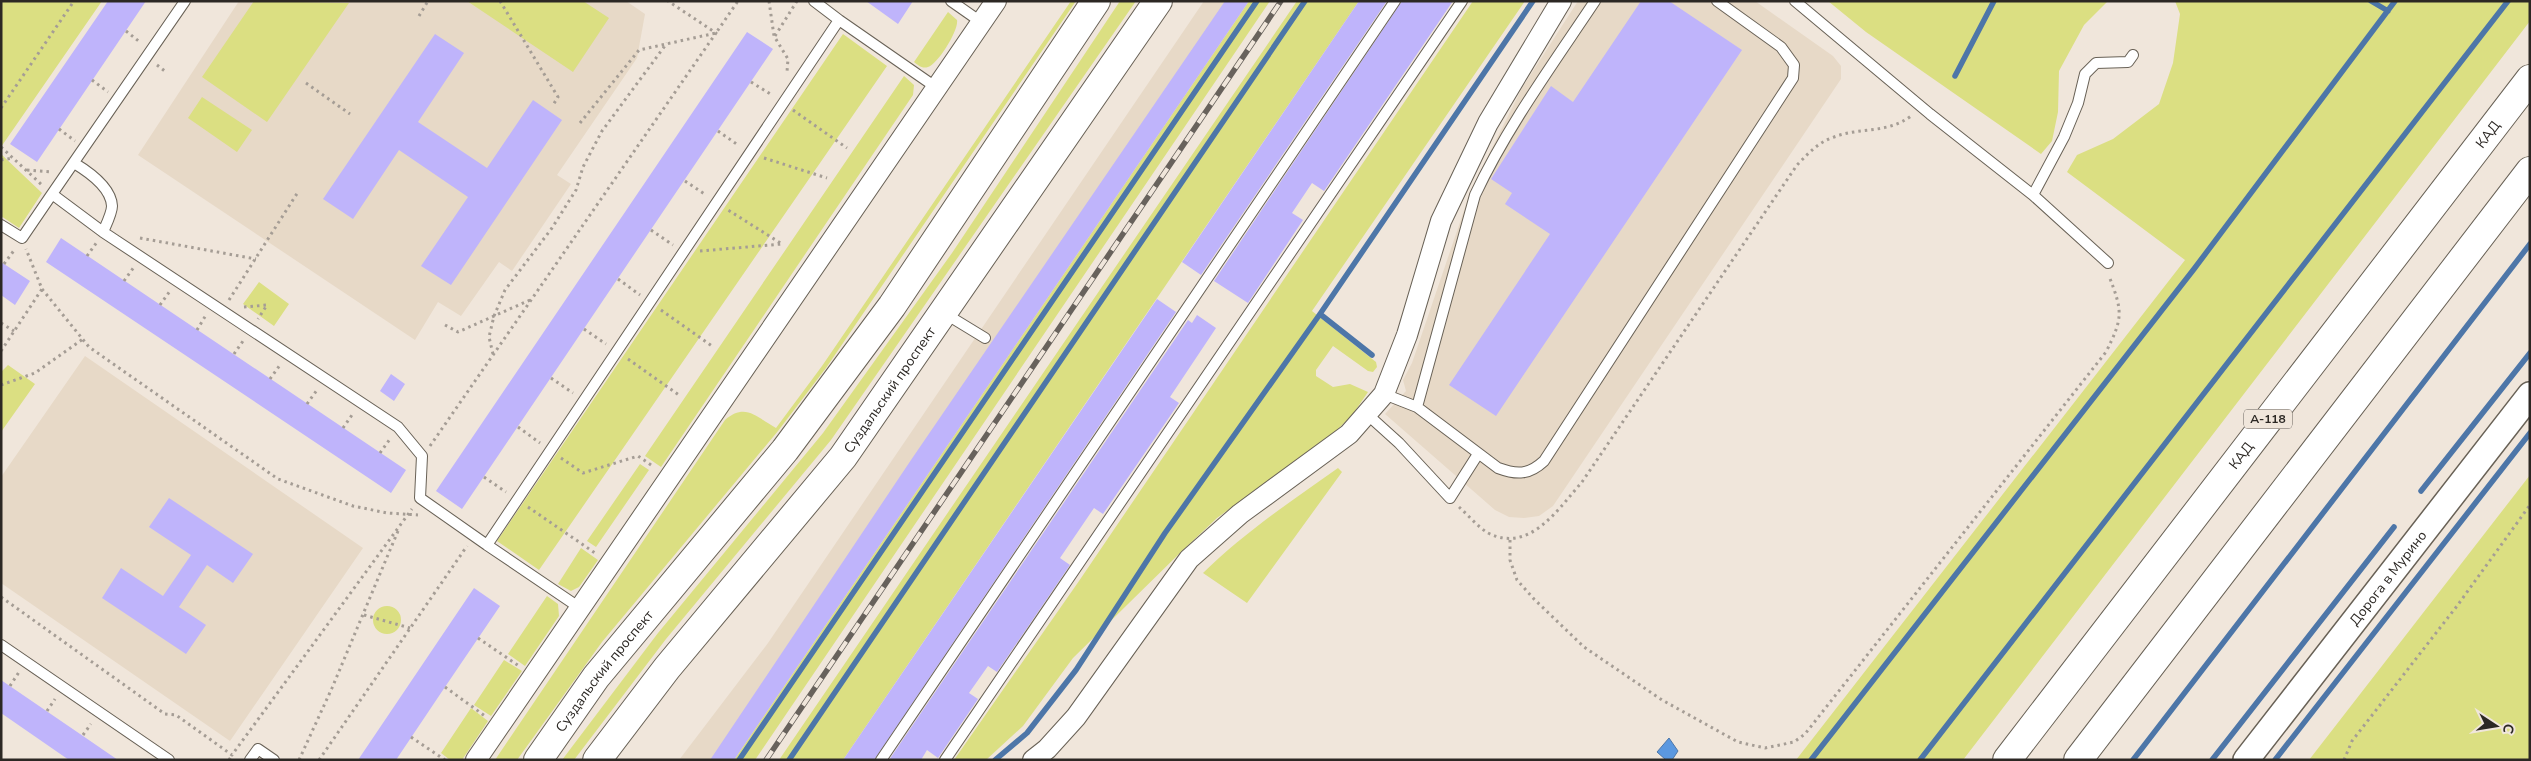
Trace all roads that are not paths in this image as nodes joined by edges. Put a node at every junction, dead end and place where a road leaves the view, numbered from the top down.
1 (185, 1) edge
2 (814, 1) edge
3 (951, 1) edge
4 (996, 1) edge
5 (1096, 1) edge
6 (1158, 1) edge
7 (1394, 1) edge
8 (1462, 1) edge
9 (1561, 1) edge
10 (1595, 1) edge
11 (1718, 1) edge
12 (1795, 1) edge
13 (839, 20) junction
14 (981, 22) junction
15 (2133, 55) dead end
16 (2530, 79) edge
17 (937, 88) junction
18 (74, 163) junction
19 (2530, 171) edge
20 (52, 194) junction
21 (2033, 195) junction
22 (1, 225) edge
23 (103, 232) junction
24 (2108, 263) dead end
25 (943, 312) junction
26 (985, 338) dead end
27 (1384, 394) junction
28 (2530, 395) edge
29 (1417, 406) junction
30 (1368, 415) junction
31 (1478, 454) junction
32 (487, 544) junction
33 (580, 608) junction
34 (1, 645) edge
35 (169, 760) edge
36 (250, 760) edge
37 (274, 760) edge
38 (476, 760) edge
39 (538, 760) edge
40 (596, 760) edge
41 (881, 760) edge
42 (946, 760) edge
43 (1033, 760) edge
44 (2007, 760) edge
45 (2078, 760) edge
46 (2246, 760) edge

1 - 18 lane
2 - 13 lane
3 - 14 lane
4 - 14 street
5 - 39 main road, Суздальский проспект
6 - 25 main road, Суздальский проспект
7 - 41 lane
8 - 42 lane
9 - 27 street
10 - 29 lane
11 - 31 lane
12 - 21 lane
13 - 17 lane
13 - 32 lane
14 - 17 street
15 - 21 lane
16 - 44 main road, КАД / А-118
17 - 33 street
18 - 20 lane
18 - 23 lane
19 - 45 main road
20 - 22 lane
20 - 23 lane
21 - 24 lane
23 - 32 lane
25 - 26 lane
25 - 40 main road, Суздальский проспект
27 - 29 lane
27 - 30 street
28 - 46 street, Дорога в Мурино
29 - 31 lane
30 - 31 lane
30 - 43 street
32 - 33 lane
33 - 38 street
34 - 35 lane
36 - 37 lane

